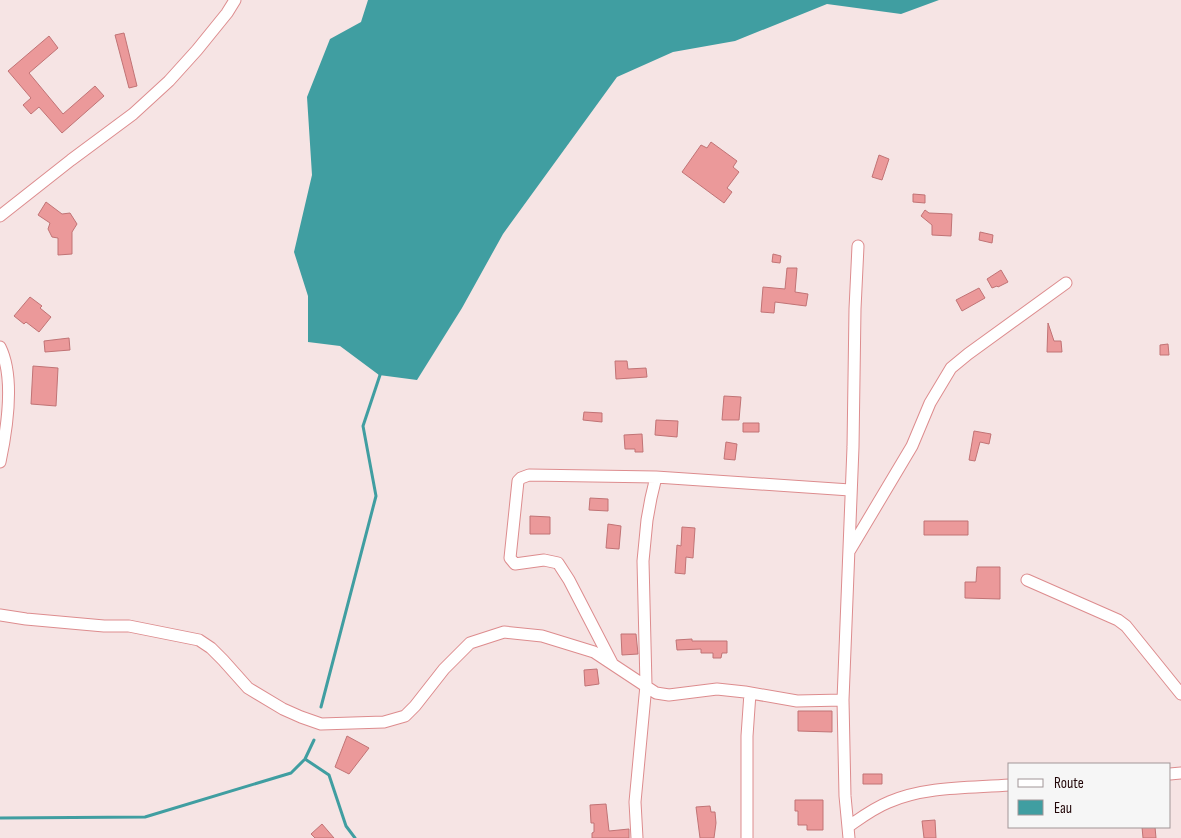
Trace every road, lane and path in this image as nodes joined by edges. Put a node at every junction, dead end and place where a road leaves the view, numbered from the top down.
1 (235, 0) edge
2 (0, 216) edge
3 (858, 246) dead end
4 (1066, 283) dead end
5 (0, 347) edge
6 (0, 462) edge
7 (656, 477) junction
8 (850, 490) junction
9 (848, 553) junction
10 (1027, 580) dead end
11 (0, 615) edge
12 (612, 663) junction
13 (646, 685) junction
14 (750, 693) junction
15 (1181, 694) edge
16 (843, 700) junction
17 (1008, 785) edge
18 (849, 826) junction
19 (637, 838) edge
20 (747, 838) edge
21 (849, 838) edge

1 - 2 street
3 - 8 street
4 - 9 street
5 - 6 street
7 - 8 street
7 - 12 street
7 - 13 street
8 - 9 street
9 - 16 street
10 - 15 street
11 - 12 street
12 - 13 street
13 - 14 street
13 - 19 street
14 - 16 street
14 - 20 street
16 - 18 street
17 - 18 street
18 - 21 street

